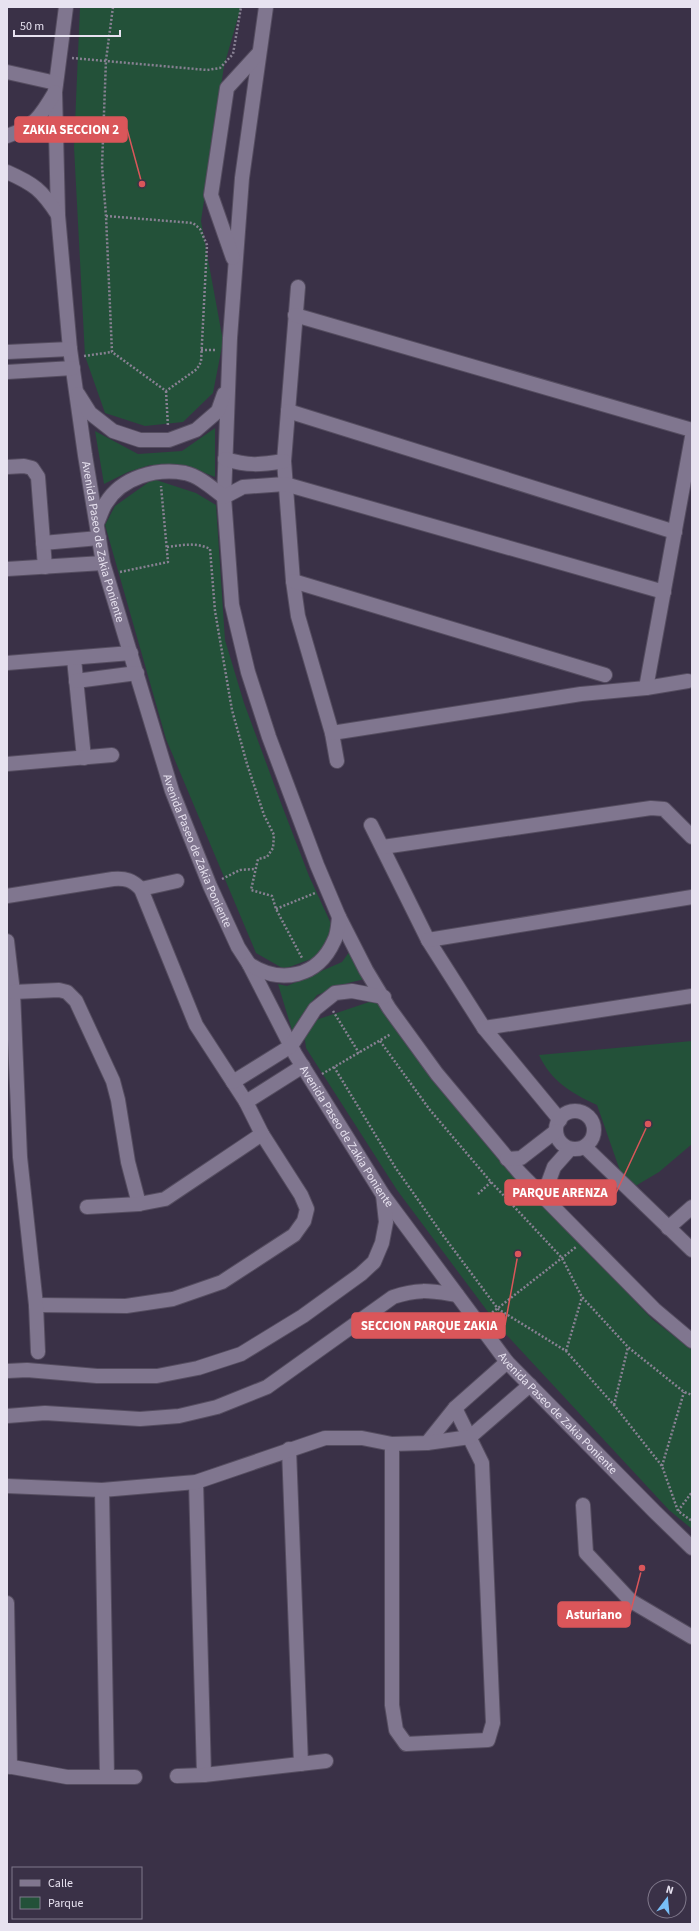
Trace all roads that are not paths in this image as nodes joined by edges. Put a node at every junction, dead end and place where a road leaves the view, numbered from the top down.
1 (66, 7) edge
2 (266, 7) edge
3 (259, 53) junction
4 (7, 72) edge
5 (56, 87) junction
6 (7, 136) edge
7 (7, 172) edge
8 (58, 215) junction
9 (235, 262) junction
10 (298, 286) dead end
11 (295, 315) junction
12 (70, 349) junction
13 (7, 352) edge
14 (73, 368) junction
15 (7, 372) edge
16 (228, 382) junction
17 (75, 389) junction
18 (288, 411) junction
19 (692, 430) edge
20 (692, 437) edge
21 (225, 459) junction
22 (284, 461) junction
23 (7, 467) edge
24 (286, 484) junction
25 (224, 497) junction
26 (97, 523) junction
27 (675, 532) junction
28 (99, 538) junction
29 (43, 543) junction
30 (103, 564) junction
31 (45, 567) junction
32 (7, 569) edge
33 (293, 581) junction
34 (664, 592) junction
35 (131, 653) junction
36 (74, 659) junction
37 (7, 663) edge
38 (586, 670) junction
39 (136, 673) junction
40 (605, 675) dead end
41 (76, 680) junction
42 (688, 681) dead end
43 (646, 688) junction
44 (581, 694) junction
45 (332, 733) junction
46 (112, 755) dead end
47 (84, 758) junction
48 (337, 762) dead end
49 (7, 764) edge
50 (371, 825) dead end
51 (692, 837) edge
52 (383, 847) junction
53 (177, 881) dead end
54 (141, 889) junction
55 (7, 896) edge
56 (692, 897) edge
57 (339, 917) junction
58 (428, 940) junction
59 (7, 942) edge
60 (249, 964) junction
61 (13, 992) junction
62 (692, 996) edge
63 (384, 997) junction
64 (484, 1028) junction
65 (291, 1046) junction
66 (303, 1066) junction
67 (233, 1082) junction
68 (246, 1102) junction
69 (558, 1125) junction
70 (262, 1134) junction
71 (585, 1147) junction
72 (570, 1149) junction
73 (507, 1159) junction
74 (383, 1195) junction
75 (543, 1197) junction
76 (138, 1204) junction
77 (87, 1207) dead end
78 (692, 1207) edge
79 (668, 1228) junction
80 (692, 1250) edge
81 (457, 1295) junction
82 (36, 1305) junction
83 (692, 1341) edge
84 (38, 1352) dead end
85 (508, 1362) junction
86 (7, 1371) edge
87 (530, 1385) junction
88 (455, 1408) junction
89 (7, 1416) edge
90 (470, 1437) junction
91 (427, 1443) junction
92 (392, 1444) junction
93 (289, 1449) junction
94 (196, 1482) junction
95 (7, 1486) edge
96 (102, 1490) junction
97 (583, 1505) dead end
98 (692, 1548) edge
99 (7, 1603) edge
100 (692, 1637) edge
101 (326, 1761) dead end
102 (301, 1764) junction
103 (9, 1766) edge
104 (204, 1775) junction
105 (107, 1776) junction
106 (177, 1776) dead end
107 (135, 1777) dead end

1 - 5 street, Avenida Paseo de Zakia Poniente
2 - 3 street
3 - 9 street
3 - 9 street
4 - 5 street
5 - 6 street
5 - 8 street, Avenida Paseo de Zakia Poniente
7 - 8 street
8 - 12 street, Avenida Paseo de Zakia Poniente
9 - 16 street
10 - 11 street
11 - 18 street
11 - 19 street
12 - 13 street
12 - 14 street, Avenida Paseo de Zakia Poniente
14 - 15 street
14 - 17 street, Avenida Paseo de Zakia Poniente
16 - 17 street
16 - 21 street
17 - 26 street, Avenida Paseo de Zakia Poniente
18 - 22 street
18 - 27 street
20 - 27 street
21 - 22 street
21 - 25 street
22 - 24 street
23 - 29 street
24 - 25 street
24 - 33 street
24 - 34 street
25 - 26 street
25 - 57 street
26 - 28 street, Avenida Paseo de Zakia Poniente
27 - 34 street
28 - 29 street
28 - 30 street, Avenida Paseo de Zakia Poniente
29 - 31 street
30 - 31 street
30 - 35 street, Avenida Paseo de Zakia Poniente
31 - 32 street
33 - 38 street
33 - 45 street
34 - 43 street
35 - 36 street
35 - 39 street, Avenida Paseo de Zakia Poniente
36 - 37 street
36 - 41 street
38 - 40 street
38 - 44 street
39 - 41 street
39 - 60 street, Avenida Paseo de Zakia Poniente
41 - 47 street
42 - 43 street
43 - 44 street
44 - 45 street
45 - 48 street
46 - 47 street
47 - 49 street
50 - 52 street
51 - 52 street
52 - 58 street
53 - 54 street
54 - 55 street
54 - 67 street
56 - 58 street
57 - 60 street
57 - 63 street
58 - 64 street
59 - 61 street
60 - 65 street, Avenida Paseo de Zakia Poniente
61 - 76 street
61 - 82 street
62 - 64 street
63 - 65 street
63 - 73 street
64 - 69 street
65 - 66 street, Avenida Paseo de Zakia Poniente
65 - 67 street
66 - 68 street
66 - 74 street, Avenida Paseo de Zakia Poniente
67 - 68 street
68 - 70 street
69 - 71 street
69 - 72 street
69 - 73 street
70 - 76 street
70 - 82 street
71 - 72 street
71 - 79 street
72 - 75 street
73 - 75 street
74 - 81 street, Avenida Paseo de Zakia Poniente
74 - 86 street
75 - 83 street
76 - 77 street
78 - 79 street
79 - 80 street
81 - 85 street, Avenida Paseo de Zakia Poniente
81 - 89 street
82 - 84 street
85 - 87 street, Avenida Paseo de Zakia Poniente
85 - 88 street
87 - 90 street
87 - 98 street, Avenida Paseo de Zakia Poniente
88 - 90 street
88 - 91 street
90 - 91 street
90 - 92 street
91 - 92 street
92 - 93 street
93 - 94 street
93 - 102 street
94 - 96 street
94 - 104 street
95 - 96 street
96 - 105 street
97 - 100 street
99 - 103 street
101 - 102 street
102 - 104 street
103 - 105 street
104 - 106 street
105 - 107 street

